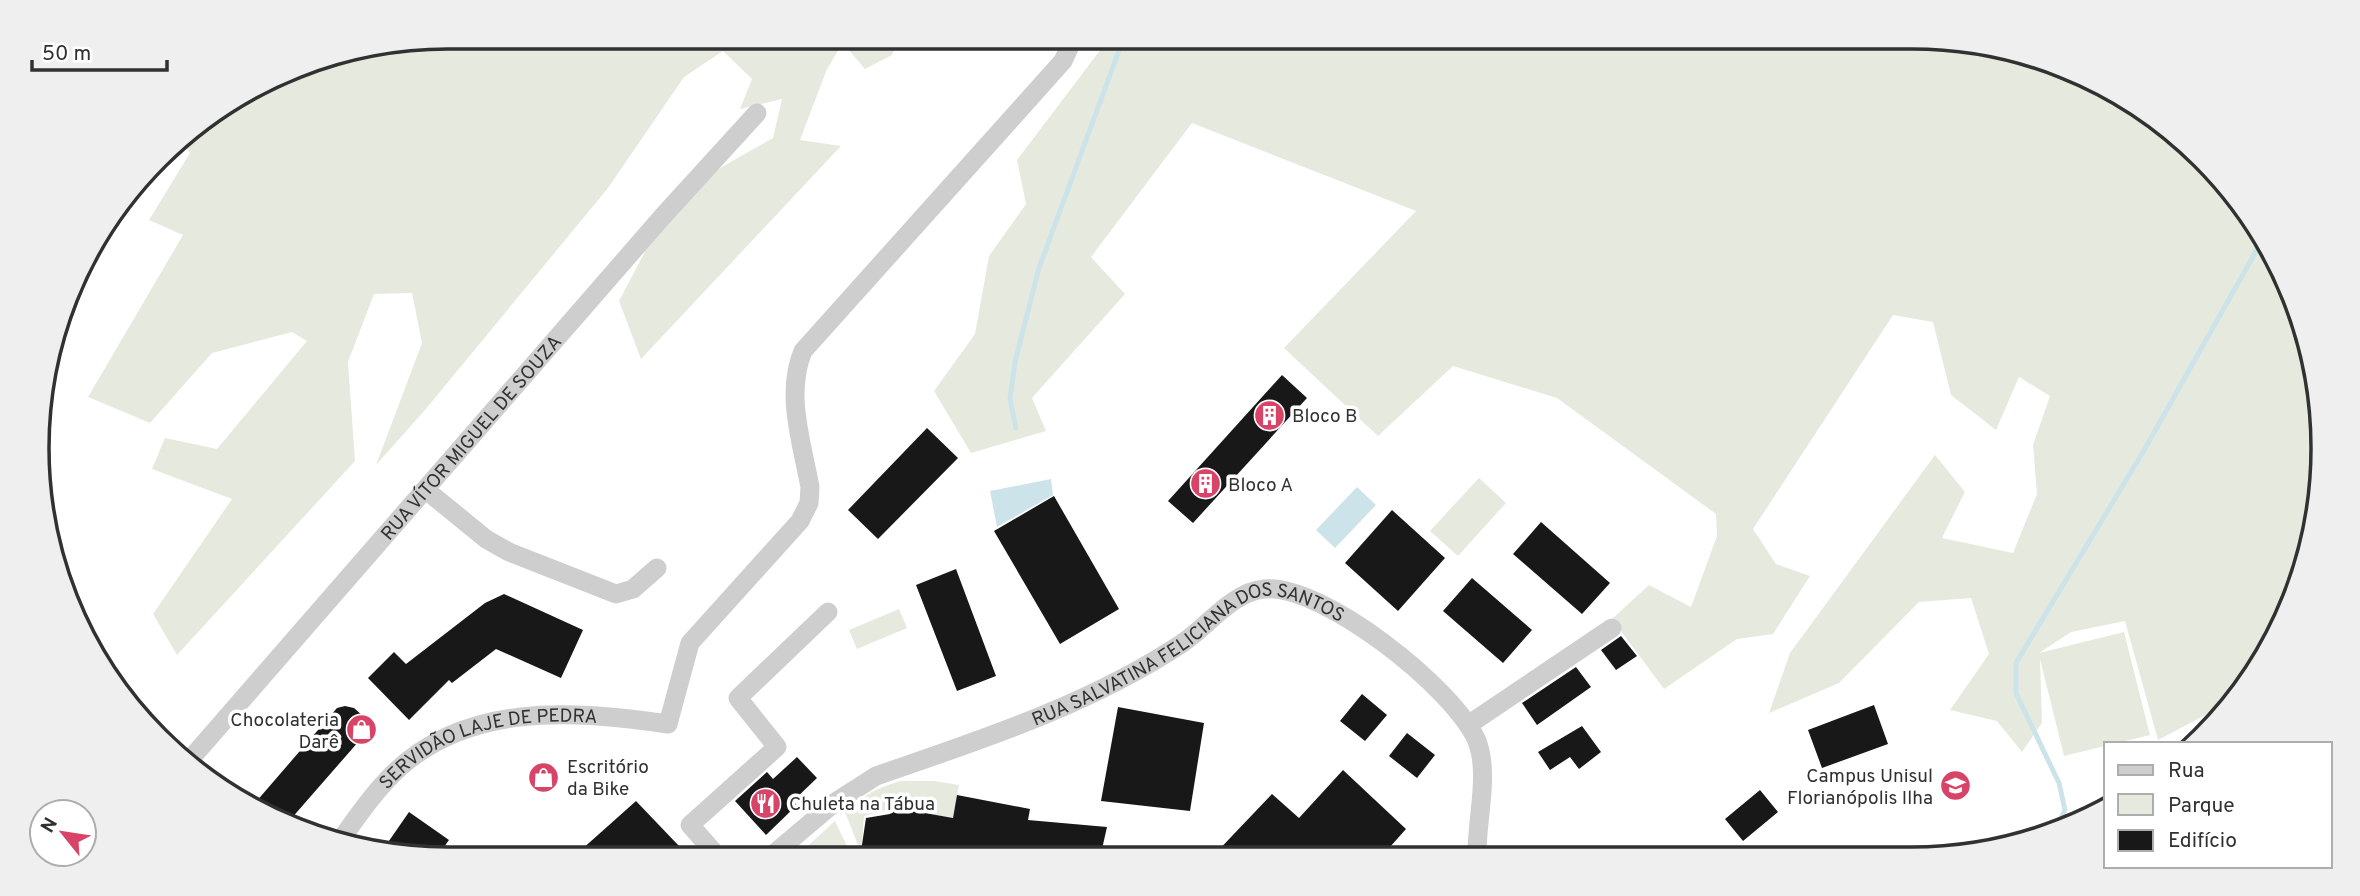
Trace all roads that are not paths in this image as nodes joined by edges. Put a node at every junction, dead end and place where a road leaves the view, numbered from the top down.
1 (1069, 49) edge
2 (757, 113) dead end
3 (426, 490) junction
4 (657, 568) dead end
5 (828, 612) dead end
6 (1612, 628) dead end
7 (1468, 725) junction
8 (194, 755) edge
9 (346, 833) edge
10 (709, 847) edge
11 (784, 847) edge
12 (1477, 847) edge

1 - 9 street, SERVIDÃO LAJE DE PEDRA
2 - 3 street, RUA VÍTOR MIGUEL DE SOUZA
3 - 4 street
3 - 8 street, RUA VÍTOR MIGUEL DE SOUZA
5 - 10 street
6 - 7 street
7 - 11 street, RUA SALVATINA FELICIANA DOS SANTOS
7 - 12 street, RUA SALVATINA FELICIANA DOS SANTOS

